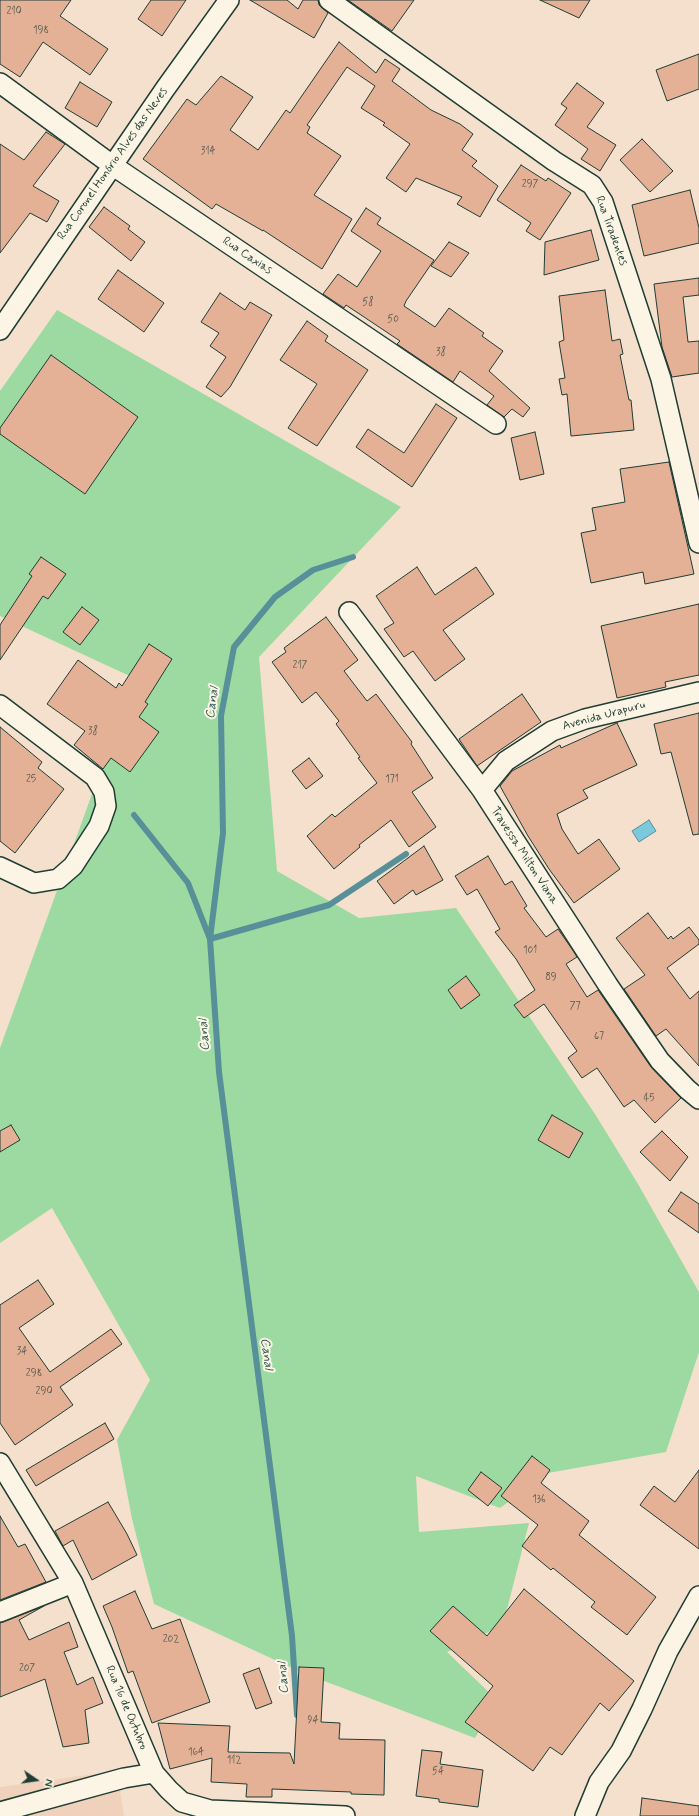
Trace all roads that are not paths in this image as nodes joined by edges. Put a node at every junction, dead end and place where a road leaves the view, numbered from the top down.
1 (229, 0) edge
2 (329, 0) edge
3 (0, 83) edge
4 (112, 165) junction
5 (0, 330) edge
6 (496, 424) dead end
7 (699, 543) edge
8 (349, 612) dead end
9 (699, 692) edge
10 (0, 705) edge
11 (482, 790) junction
12 (0, 867) edge
13 (699, 1098) edge
14 (0, 1463) edge
15 (73, 1583) junction
16 (699, 1596) edge
17 (0, 1612) edge
18 (154, 1773) junction
19 (0, 1812) edge
20 (346, 1816) edge
21 (585, 1816) edge

1 - 4 street, Rua Coronel Honório Alves das Neves
2 - 7 street, Rua Tiradentes
3 - 4 street, Rua Caxias
4 - 5 street, Rua Coronel Honório Alves das Neves
4 - 6 street, Rua Caxias
8 - 11 street, Travessa Milton Viana
9 - 11 street, Avenida Urapuru
10 - 12 street
11 - 13 street, Travessa Milton Viana
14 - 15 street, Rua 16 de Outubro
15 - 17 street
15 - 18 street, Rua 16 de Outubro
16 - 21 street
18 - 19 street
18 - 20 street, Rua 16 de Outubro

